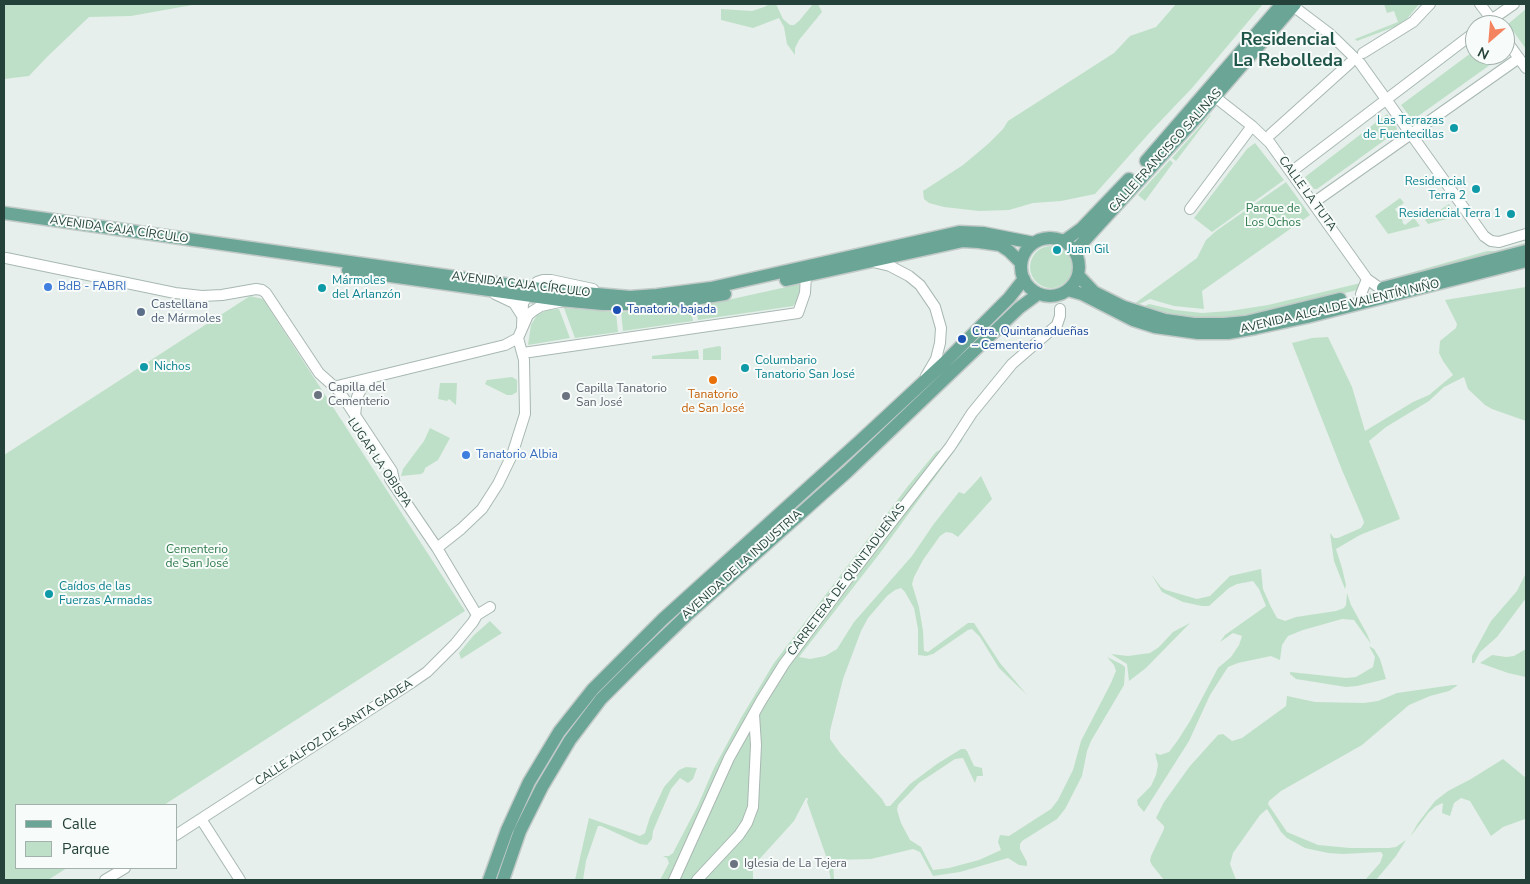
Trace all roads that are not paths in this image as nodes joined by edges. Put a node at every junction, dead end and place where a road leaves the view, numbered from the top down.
1 (1290, 4) edge
2 (1430, 4) edge
3 (1514, 4) edge
4 (1500, 15) edge
5 (1465, 40) edge
6 (1363, 53) dead end
7 (1515, 53) edge
8 (1519, 58) junction
9 (1350, 63) dead end
10 (1526, 68) edge
11 (1215, 97) junction
12 (1387, 99) junction
13 (1252, 126) junction
14 (1272, 134) dead end
15 (1411, 134) junction
16 (1291, 172) junction
17 (1313, 203) junction
18 (1190, 209) dead end
19 (4, 213) edge
20 (4, 222) edge
21 (1526, 234) edge
22 (1064, 241) junction
23 (1034, 243) junction
24 (1075, 251) junction
25 (1526, 251) edge
26 (6, 258) dead end
27 (1526, 261) edge
28 (867, 262) junction
29 (1021, 263) junction
30 (806, 275) junction
31 (1078, 276) junction
32 (1024, 279) junction
33 (1367, 279) junction
34 (1381, 289) junction
35 (485, 290) junction
36 (527, 290) junction
37 (1068, 290) junction
38 (1038, 294) junction
39 (1362, 294) junction
40 (590, 304) junction
41 (1060, 308) dead end
42 (525, 315) junction
43 (520, 333) junction
44 (523, 354) junction
45 (375, 378) junction
46 (333, 387) junction
47 (355, 416) junction
48 (878, 424) junction
49 (395, 484) junction
50 (426, 532) junction
51 (454, 536) junction
52 (437, 548) junction
53 (490, 607) dead end
54 (477, 615) junction
55 (754, 713) junction
56 (201, 819) junction
57 (178, 834) edge
58 (123, 869) edge
59 (699, 879) edge
60 (105, 880) edge
61 (240, 880) edge
62 (489, 880) edge
63 (503, 880) edge
64 (674, 880) edge

1 - 11 main road, CALLE FRANCISCO SALINAS
1 - 12 street
1 - 22 main road, CALLE FRANCISCO SALINAS
2 - 6 street
3 - 4 street
5 - 12 street
7 - 8 street
8 - 10 street
8 - 15 street
9 - 14 street
11 - 13 street, CALLE LA TUTA
11 - 24 main road, CALLE FRANCISCO SALINAS
12 - 15 street
12 - 16 street
13 - 16 street, CALLE LA TUTA
13 - 18 street
15 - 17 street
15 - 21 street
16 - 17 street, CALLE LA TUTA
17 - 33 street, CALLE LA TUTA
19 - 36 main road, AVENIDA CAJA CÍRCULO
20 - 35 main road, AVENIDA CAJA CÍRCULO
22 - 23 main road
22 - 24 main road
23 - 29 main road
23 - 36 main road, AVENIDA CAJA CÍRCULO
24 - 31 main road
25 - 34 main road, AVENIDA ALCALDE VALENTÍN NIÑO
26 - 46 street, LUGAR LA OBISPA
27 - 37 main road, AVENIDA ALCALDE VALENTÍN NIÑO
28 - 29 main road, AVENIDA CAJA CÍRCULO
28 - 30 main road, AVENIDA CAJA CÍRCULO
28 - 48 street, AVENIDA DE LA INDUSTRIA
29 - 32 main road
30 - 40 main road, AVENIDA CAJA CÍRCULO
30 - 44 street
31 - 37 main road
31 - 39 main road, AVENIDA ALCALDE VALENTÍN NIÑO
32 - 38 main road
32 - 48 main road, AVENIDA DE LA INDUSTRIA
33 - 34 street, CALLE LA TUTA
33 - 39 street
34 - 39 main road, AVENIDA ALCALDE VALENTÍN NIÑO
35 - 36 main road, AVENIDA CAJA CÍRCULO
35 - 42 street
36 - 40 main road, AVENIDA CAJA CÍRCULO
36 - 42 street
37 - 38 main road
38 - 63 main road, AVENIDA DE LA INDUSTRIA
40 - 42 street
41 - 55 street, CARRETERA DE QUINTADUEÑAS
42 - 43 street
43 - 44 street
43 - 45 street
44 - 51 street
45 - 46 street
45 - 47 street
46 - 47 street
46 - 49 street, LUGAR LA OBISPA
47 - 49 street
48 - 62 main road, AVENIDA DE LA INDUSTRIA
49 - 50 street, LUGAR LA OBISPA
50 - 51 street
50 - 52 street, LUGAR LA OBISPA
51 - 52 street
52 - 54 street, LUGAR LA OBISPA
53 - 54 street
54 - 56 street, CALLE ALFOZ DE SANTA GADEA
55 - 59 street
55 - 64 street, CARRETERA DE QUINTADUEÑAS
56 - 57 street, CALLE ALFOZ DE SANTA GADEA
56 - 61 street
58 - 60 street

